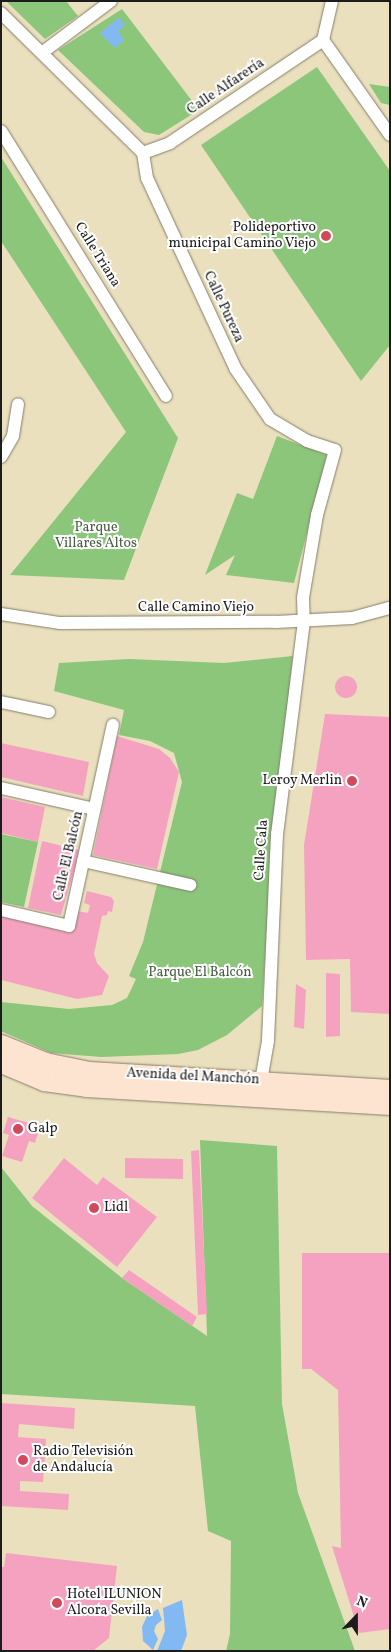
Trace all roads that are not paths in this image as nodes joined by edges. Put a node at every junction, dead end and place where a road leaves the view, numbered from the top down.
1 (111, 1) edge
2 (332, 1) edge
3 (1, 13) edge
4 (324, 40) junction
5 (43, 52) junction
6 (390, 114) edge
7 (375, 116) junction
8 (1, 130) edge
9 (390, 135) edge
10 (143, 153) junction
11 (166, 396) dead end
12 (18, 404) dead end
13 (334, 450) joint
14 (1, 457) edge
15 (390, 608) edge
16 (1, 614) edge
17 (304, 621) junction
18 (1, 702) edge
19 (49, 712) dead end
20 (113, 725) dead end
21 (1, 788) edge
22 (94, 809) junction
23 (83, 861) junction
24 (190, 885) dead end
25 (1, 910) edge
26 (1, 1044) edge
27 (1, 1063) edge
28 (261, 1081) junction
29 (390, 1089) edge
30 (390, 1106) edge

1 - 5 street
2 - 4 street
3 - 5 street
4 - 7 street
4 - 10 street, Calle Alfarería
5 - 10 street
6 - 7 street
7 - 9 street
8 - 11 street, Calle Triana
10 - 13 street, Calle Pureza
12 - 14 street
13 - 17 street, Calle Cala
15 - 17 street, Calle Camino Viejo
16 - 17 street, Calle Camino Viejo
17 - 28 street, Calle Cala
18 - 19 street
20 - 22 street, Calle El Balcón
21 - 22 street
22 - 23 street, Calle El Balcón
23 - 24 street
23 - 25 street, Calle El Balcón
26 - 28 main road, Avenida del Manchón
27 - 30 main road, Avenida del Manchón
28 - 29 main road, Avenida del Manchón

